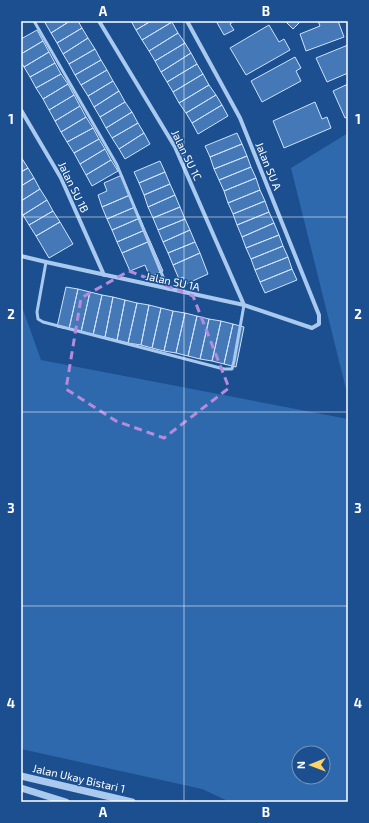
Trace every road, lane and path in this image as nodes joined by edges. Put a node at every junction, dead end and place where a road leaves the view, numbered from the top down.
1 (34, 21) edge
2 (99, 21) edge
3 (187, 21) edge
4 (21, 110) edge
5 (21, 256) edge
6 (46, 262) junction
7 (104, 275) junction
8 (168, 289) junction
9 (244, 305) junction
10 (319, 324) joint
11 (21, 776) edge
12 (21, 788) edge
13 (63, 802) edge
14 (132, 802) edge

1 - 8 lane
2 - 9 street, Jalan SU 1C
3 - 10 street, Jalan SU A
4 - 7 street, Jalan SU 1B
5 - 6 street, Jalan SU 1A
6 - 7 street, Jalan SU 1A
6 - 9 lane
7 - 8 street, Jalan SU 1A
8 - 9 street, Jalan SU 1A
9 - 10 street, Jalan SU 1A
11 - 14 street, Jalan Ukay Bistari 1
12 - 13 street, Jalan Ukay Bistari 1

